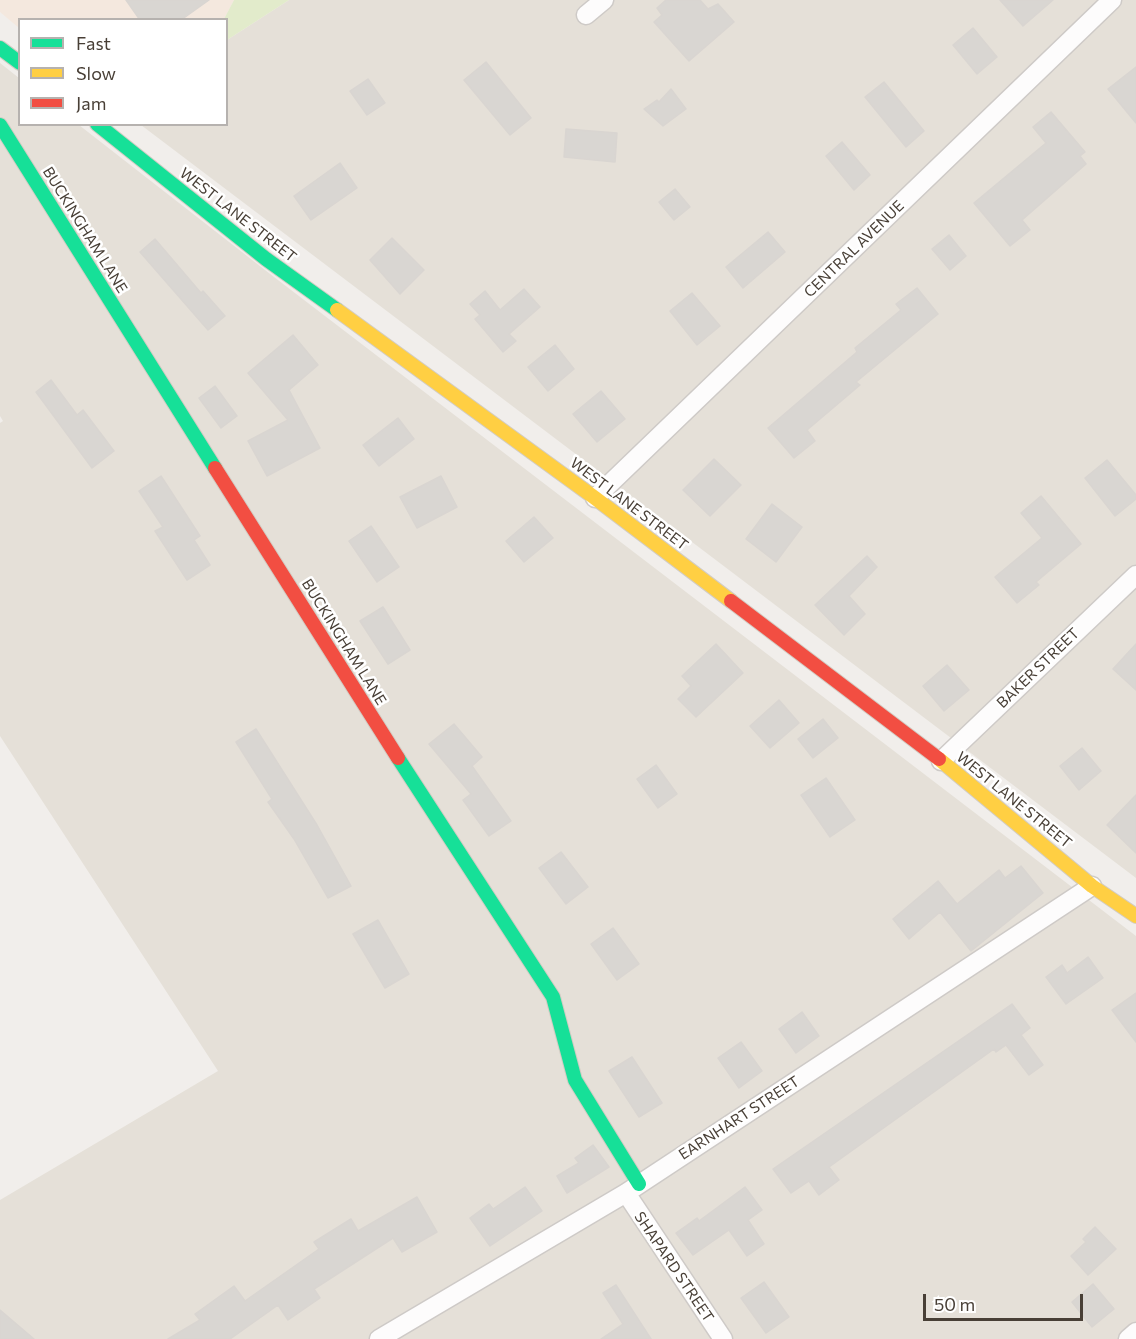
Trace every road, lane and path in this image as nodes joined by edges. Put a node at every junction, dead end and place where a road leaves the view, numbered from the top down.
1 (604, 0) edge
2 (1112, 0) edge
3 (586, 15) dead end
4 (0, 48) edge
5 (18, 62) edge
6 (0, 125) edge
7 (100, 126) edge
8 (595, 498) junction
9 (1136, 576) edge
10 (941, 761) junction
11 (1092, 886) junction
12 (1136, 916) edge
13 (633, 1189) junction
14 (1136, 1332) edge
15 (379, 1339) edge
16 (723, 1339) edge
17 (1128, 1339) edge

1 - 3 street
2 - 8 street, CENTRAL AVENUE
4 - 5 street
6 - 13 street, BUCKINGHAM LANE
7 - 8 street, WEST LANE STREET
8 - 10 street, WEST LANE STREET
9 - 10 street, BAKER STREET
10 - 11 street, WEST LANE STREET
11 - 12 street, WEST LANE STREET
11 - 13 street, EARNHART STREET
13 - 15 street, EARNHART STREET
13 - 16 street, SHAPARD STREET
14 - 17 street

